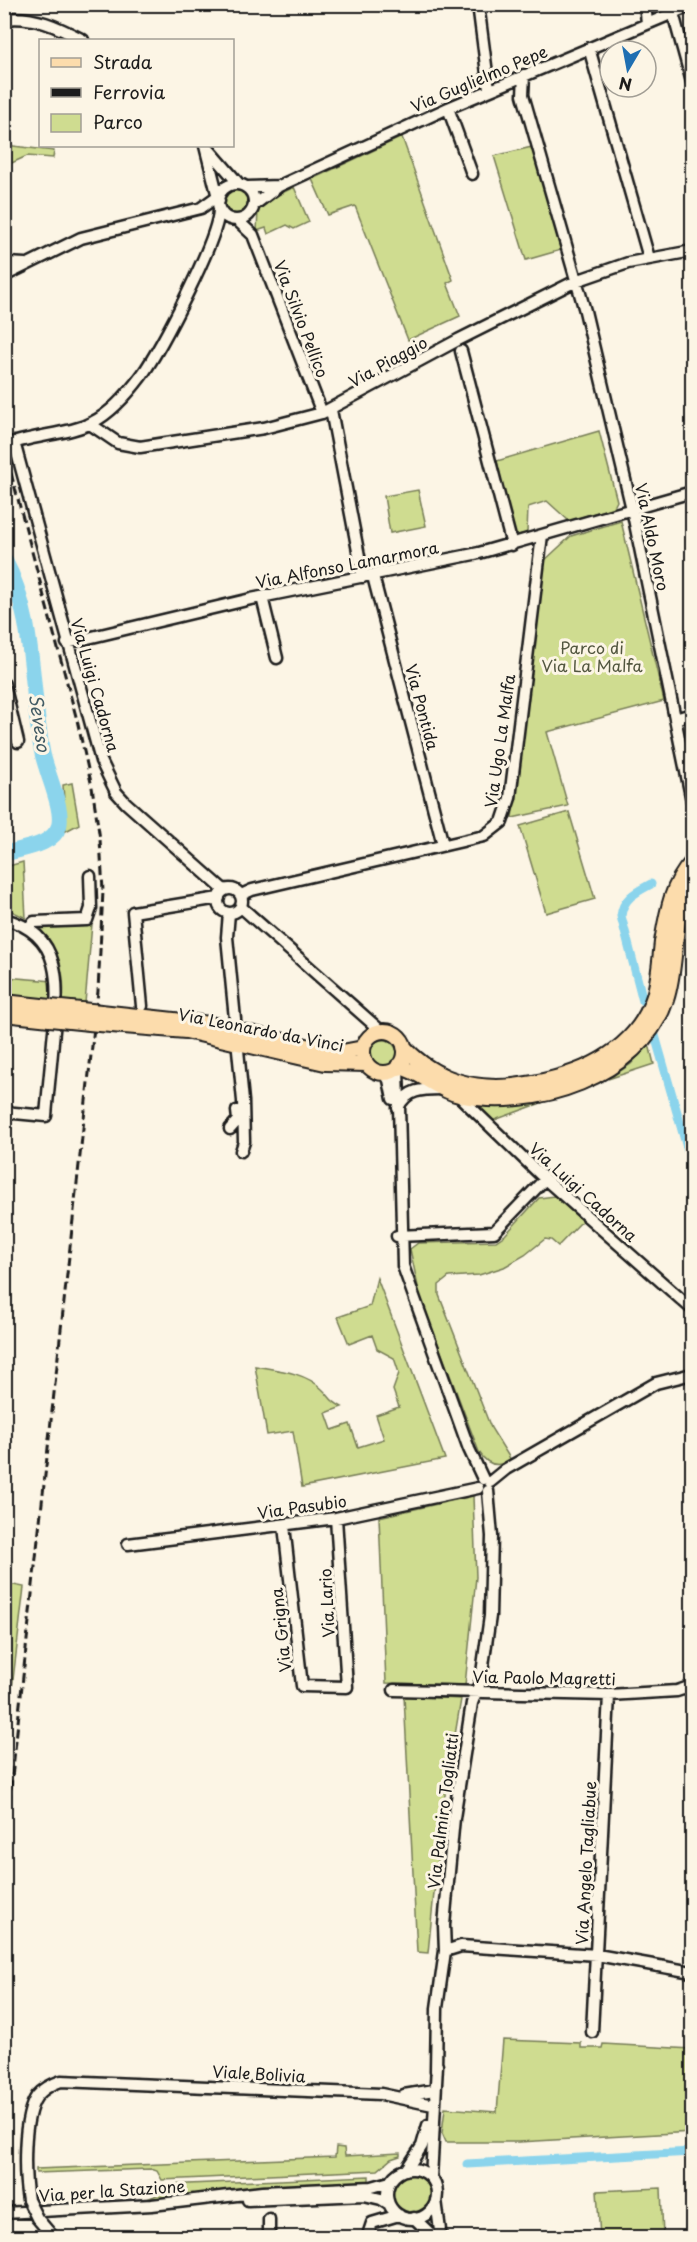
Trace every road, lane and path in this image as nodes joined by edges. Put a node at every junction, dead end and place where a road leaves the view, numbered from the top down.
1 (478, 4) edge
2 (645, 4) edge
3 (693, 5) edge
4 (673, 14) junction
5 (4, 19) edge
6 (647, 23) junction
7 (81, 39) edge
8 (589, 48) junction
9 (524, 75) junction
10 (693, 82) edge
11 (501, 85) junction
12 (489, 89) junction
13 (523, 95) junction
14 (448, 108) junction
15 (205, 147) edge
16 (206, 147) edge
17 (472, 174) dead end
18 (244, 185) junction
19 (279, 186) junction
20 (254, 206) junction
21 (221, 211) junction
22 (253, 235) junction
23 (693, 251) edge
24 (649, 258) junction
25 (6, 261) edge
26 (25, 264) junction
27 (5, 276) edge
28 (576, 281) junction
29 (461, 351) dead end
30 (326, 412) junction
31 (90, 424) junction
32 (9, 444) edge
33 (693, 492) edge
34 (632, 509) junction
35 (542, 535) junction
36 (512, 545) junction
37 (368, 577) junction
38 (262, 597) junction
39 (67, 643) junction
40 (277, 658) dead end
41 (4, 684) edge
42 (693, 714) edge
43 (675, 719) junction
44 (18, 742) dead end
45 (693, 801) edge
46 (443, 845) junction
47 (693, 862) edge
48 (90, 876) dead end
49 (693, 881) edge
50 (221, 894) junction
51 (241, 895) junction
52 (241, 907) junction
53 (229, 913) junction
54 (4, 918) edge
55 (28, 927) junction
56 (4, 1002) edge
57 (142, 1006) dead end
58 (4, 1014) edge
59 (52, 1018) junction
60 (381, 1031) junction
61 (237, 1035) junction
62 (404, 1047) junction
63 (363, 1048) junction
64 (239, 1056) junction
65 (367, 1064) junction
66 (398, 1066) junction
67 (384, 1072) junction
68 (441, 1089) junction
69 (457, 1094) junction
70 (398, 1109) junction
71 (4, 1112) edge
72 (230, 1129) dead end
73 (241, 1151) dead end
74 (545, 1179) junction
75 (399, 1236) junction
76 (693, 1309) edge
77 (693, 1374) edge
78 (484, 1485) junction
79 (336, 1518) junction
80 (284, 1526) junction
81 (128, 1544) dead end
82 (693, 1686) edge
83 (347, 1687) joint
84 (394, 1690) dead end
85 (477, 1692) junction
86 (609, 1695) junction
87 (446, 1934) junction
88 (461, 1946) junction
89 (445, 1951) junction
90 (597, 1955) junction
91 (693, 1972) edge
92 (592, 2032) dead end
93 (434, 2090) junction
94 (394, 2096) junction
95 (433, 2105) junction
96 (406, 2170) junction
97 (431, 2178) junction
98 (390, 2182) junction
99 (221, 2199) junction
100 (436, 2200) junction
101 (389, 2204) junction
102 (4, 2213) edge
103 (399, 2215) junction
104 (414, 2218) junction
105 (269, 2219) dead end
106 (54, 2238) edge
107 (269, 2238) edge
108 (368, 2238) edge
109 (435, 2238) edge
110 (441, 2238) edge

1 - 12 street
2 - 6 street
3 - 4 street, Via Guglielmo Pepe
4 - 6 street, Via Guglielmo Pepe
4 - 10 street
5 - 7 street
6 - 8 street, Via Guglielmo Pepe
8 - 9 street, Via Guglielmo Pepe
8 - 24 street
9 - 11 street, Via Guglielmo Pepe
9 - 13 street, Via Aldo Moro
11 - 12 street, Via Guglielmo Pepe
11 - 13 street
12 - 14 street, Via Guglielmo Pepe
13 - 28 street, Via Aldo Moro
14 - 17 street
14 - 19 street, Via Guglielmo Pepe
15 - 21 street
16 - 18 street
18 - 19 street, Via Guglielmo Pepe
18 - 20 street, Via Silvio Pellico
18 - 21 street
19 - 20 street, Via Guglielmo Pepe
20 - 21 street, Via Guglielmo Pepe
20 - 22 street, Via Silvio Pellico
21 - 22 street, Via Silvio Pellico
21 - 26 street, Via Silvio Pellico
21 - 31 street
22 - 30 street, Via Silvio Pellico
23 - 24 street, Via Piaggio
24 - 28 street, Via Piaggio
25 - 26 street
25 - 27 street
26 - 27 street
28 - 30 street, Via Piaggio
28 - 34 street, Via Aldo Moro
29 - 36 street
30 - 31 street, Via Piaggio
30 - 37 street, Via Silvio Pellico
31 - 32 street
32 - 39 street, Via Luigi Cadorna
33 - 34 street, Via Alfonso Lamarmora
34 - 35 street, Via Alfonso Lamarmora
34 - 43 street, Via Aldo Moro
35 - 36 street, Via Alfonso Lamarmora
35 - 46 street, Via Ugo La Malfa
36 - 37 street, Via Alfonso Lamarmora
37 - 38 street, Via Alfonso Lamarmora
37 - 46 street, Via Pontida
38 - 39 street, Via Alfonso Lamarmora
38 - 40 street
39 - 50 street, Via Luigi Cadorna
41 - 44 street
42 - 43 street
43 - 45 street, Via Aldo Moro
46 - 51 street, Via Ugo La Malfa
47 - 62 main road
48 - 55 street
49 - 69 main road
50 - 51 street
50 - 53 street
50 - 57 street
51 - 52 street
52 - 53 street
52 - 60 street
53 - 61 street
54 - 55 street
55 - 59 street
56 - 59 main road, Via Leonardo da Vinci
58 - 59 main road, Via Leonardo da Vinci
59 - 61 main road, Via Leonardo da Vinci, bridge
59 - 71 street
60 - 62 main road
60 - 63 main road
61 - 63 main road, Via Leonardo da Vinci
61 - 64 street
61 - 65 main road, Via Leonardo da Vinci
62 - 66 main road
63 - 65 main road
64 - 72 street
64 - 73 street
65 - 67 main road
66 - 67 main road
66 - 68 main road
66 - 70 street
67 - 75 street
68 - 69 main road
68 - 70 street
69 - 74 street, Via Luigi Cadorna
70 - 75 street
74 - 75 street
74 - 76 street, Via Luigi Cadorna
75 - 78 street
77 - 78 street, Via Pasubio
78 - 79 street, Via Pasubio
78 - 85 street, Via Palmiro Togliatti
79 - 80 street, Via Pasubio
79 - 83 street, Via Lario
80 - 81 street, Via Pasubio
80 - 83 street, Via Grigna
82 - 86 street, Via Paolo Magretti
84 - 85 street, Via Paolo Magretti
85 - 86 street, Via Paolo Magretti
85 - 87 street, Via Palmiro Togliatti
86 - 90 street, Via Angelo Tagliabue
87 - 88 street
87 - 89 street, Via Palmiro Togliatti
88 - 89 street
88 - 90 street
89 - 93 street, Via Palmiro Togliatti
90 - 91 street
90 - 92 street, Via Angelo Tagliabue
93 - 94 street, Viale Bolivia
93 - 95 street, Via Palmiro Togliatti
94 - 95 street, Viale Bolivia
94 - 106 street, Viale Bolivia, bridge
95 - 96 street, Via Palmiro Togliatti
95 - 97 street, Via Palmiro Togliatti
96 - 97 street
96 - 98 street
97 - 100 street
98 - 99 street, Via per la Stazione
98 - 101 street
99 - 101 street, Via per la Stazione
99 - 102 street, Via per la Stazione
100 - 104 street
100 - 110 street
101 - 103 street
103 - 104 street
103 - 108 street
104 - 109 street
105 - 107 street

